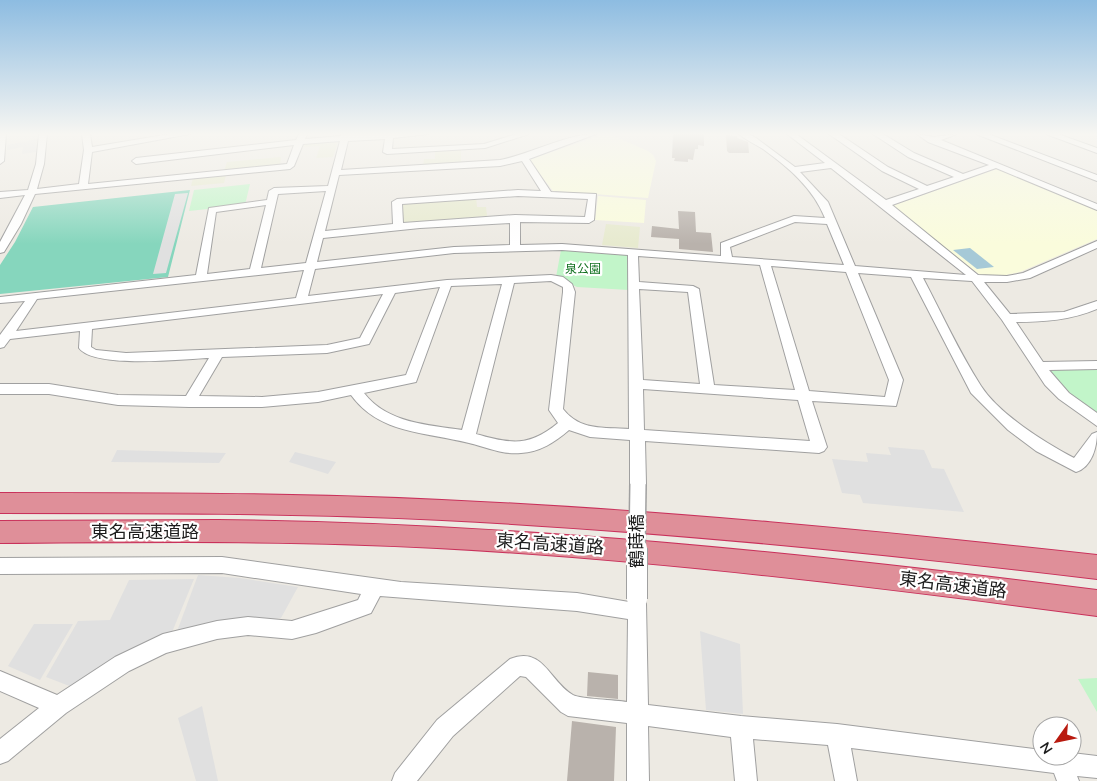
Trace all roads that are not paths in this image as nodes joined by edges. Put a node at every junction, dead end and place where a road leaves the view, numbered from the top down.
1 (37, 170) edge
2 (85, 170) edge
3 (151, 170) edge
4 (383, 170) edge
5 (532, 170) edge
6 (792, 170) edge
7 (839, 170) edge
8 (889, 170) edge
9 (947, 170) edge
10 (981, 170) edge
11 (1005, 170) edge
12 (1082, 170) edge
13 (1083, 170) edge
14 (134, 171) joint
15 (336, 173) joint
16 (1097, 176) edge
17 (962, 177) junction
18 (83, 186) junction
19 (332, 188) junction
20 (928, 190) junction
21 (31, 192) junction
22 (547, 193) junction
23 (0, 195) edge
24 (271, 202) junction
25 (885, 204) junction
26 (1097, 207) edge
27 (515, 218) junction
28 (831, 221) junction
29 (398, 226) junction
30 (319, 236) junction
31 (1097, 244) edge
32 (515, 246) junction
33 (1085, 249) junction
34 (0, 250) edge
35 (633, 252) junction
36 (1097, 254) edge
37 (727, 259) junction
38 (764, 262) junction
39 (310, 266) junction
40 (851, 269) junction
41 (255, 272) junction
42 (915, 274) junction
43 (201, 278) junction
44 (976, 278) junction
45 (509, 279) junction
46 (447, 284) junction
47 (634, 285) junction
48 (391, 290) junction
49 (34, 296) junction
50 (0, 300) edge
51 (301, 301) junction
52 (1097, 305) edge
53 (1007, 318) junction
54 (86, 327) junction
55 (3, 340) edge
56 (218, 354) junction
57 (1097, 365) edge
58 (1038, 366) junction
59 (636, 384) junction
60 (708, 389) junction
61 (0, 390) edge
62 (355, 391) junction
63 (804, 396) junction
64 (189, 402) junction
65 (1097, 421) edge
66 (567, 424) junction
67 (637, 436) junction
68 (468, 437) junction
69 (1097, 438) edge
70 (0, 503) edge
71 (0, 532) edge
72 (0, 566) edge
73 (1097, 567) edge
74 (375, 587) junction
75 (1097, 603) edge
76 (637, 606) junction
77 (0, 680) edge
78 (59, 706) junction
79 (638, 712) junction
80 (741, 727) junction
81 (837, 735) junction
82 (0, 753) edge
83 (1097, 767) edge
84 (1064, 773) edge
85 (404, 781) edge
86 (638, 781) edge
87 (746, 781) edge
88 (846, 781) edge

1 - 21 street
2 - 18 street
3 - 14 street
4 - 15 street
5 - 22 street
6 - 28 street
7 - 25 street
8 - 20 street
9 - 17 street
10 - 17 street
11 - 26 street
12 - 16 street
13 - 16 street
14 - 18 street
15 - 19 street
17 - 20 street
18 - 21 street
19 - 24 street
19 - 30 street
20 - 25 street
21 - 23 street
21 - 34 street
22 - 27 street
22 - 29 street
24 - 41 street
24 - 43 street
25 - 44 street
27 - 29 street
27 - 32 street
28 - 37 street
28 - 40 street
29 - 30 street
30 - 39 street
31 - 33 street
32 - 35 street
32 - 39 street
33 - 36 street
33 - 44 street
35 - 37 street
35 - 47 street, 鶴蒔橋
37 - 38 street
38 - 40 street
38 - 63 street
39 - 41 street
39 - 51 street
40 - 42 street
40 - 63 street
41 - 43 street
42 - 44 street
42 - 69 street
43 - 49 street
44 - 53 street
45 - 46 street
45 - 66 street
45 - 68 street
46 - 48 street
46 - 62 street
47 - 59 street, 鶴蒔橋
47 - 60 street
48 - 51 street
48 - 56 street
49 - 50 street
49 - 55 street
51 - 54 street
52 - 53 street
53 - 58 street
54 - 55 street
54 - 56 street
56 - 64 street
57 - 58 street
58 - 65 street
59 - 60 street
59 - 67 street, 鶴蒔橋
60 - 63 street
61 - 64 street
62 - 64 street
62 - 68 street
63 - 67 street
66 - 67 street
66 - 68 street
67 - 76 street, 鶴蒔橋, bridge
70 - 73 highway, 東名高速道路
71 - 75 highway, 東名高速道路
72 - 74 street
74 - 76 street
74 - 78 street
76 - 79 street, 鶴蒔橋
77 - 78 street
78 - 82 street
79 - 80 street
79 - 85 street
79 - 86 street, 鶴蒔橋
80 - 81 street
80 - 87 street
81 - 84 street
81 - 88 street
83 - 84 street

